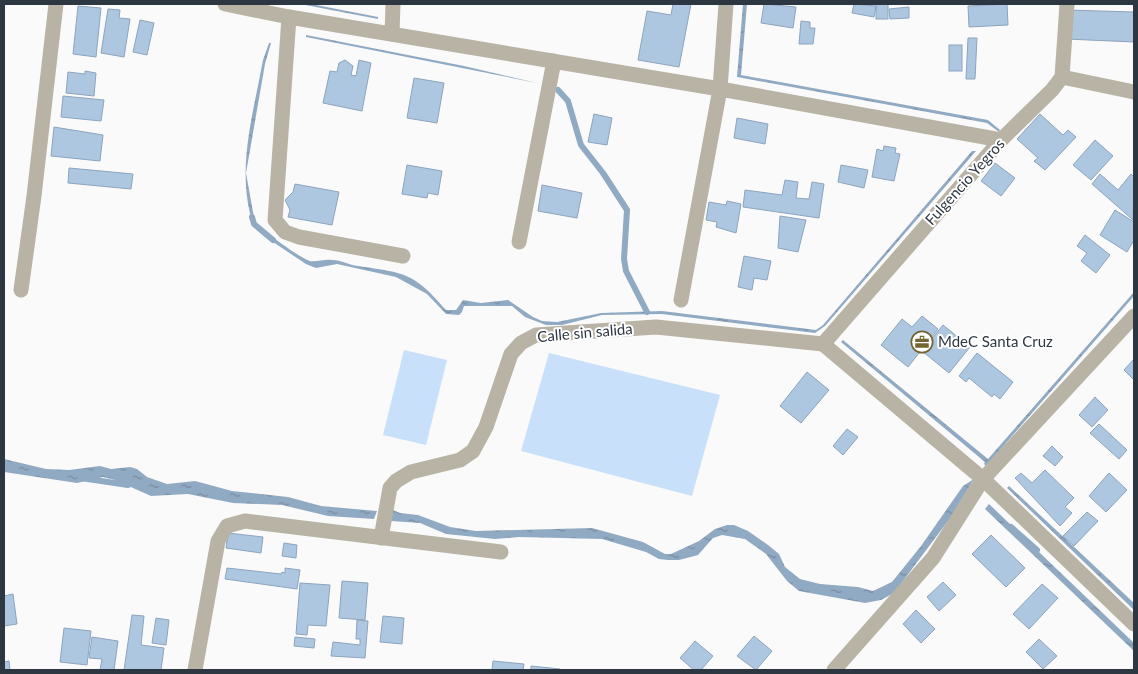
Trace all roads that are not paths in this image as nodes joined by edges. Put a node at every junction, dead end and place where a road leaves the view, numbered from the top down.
1 (56, 4) edge
2 (225, 4) edge
3 (393, 4) edge
4 (726, 4) edge
5 (1067, 4) edge
6 (289, 17) junction
7 (392, 34) junction
8 (554, 61) junction
9 (1062, 77) junction
10 (720, 89) junction
11 (1134, 92) edge
12 (1001, 140) junction
13 (519, 242) dead end
14 (403, 256) dead end
15 (20, 290) dead end
16 (681, 300) dead end
17 (1134, 316) edge
18 (823, 344) junction
19 (983, 479) junction
20 (381, 538) junction
21 (501, 552) dead end
22 (1134, 624) edge
23 (842, 667) edge
24 (195, 670) edge

1 - 15 street
2 - 6 street
3 - 7 street
4 - 10 street
5 - 9 street
6 - 7 street
6 - 14 street
7 - 8 street
8 - 10 street
8 - 13 street
9 - 11 street
9 - 12 street, Fulgencio Yegros
10 - 12 street
10 - 16 street
12 - 18 street, Fulgencio Yegros
17 - 19 street
18 - 19 street
18 - 20 street, Calle sin salida
19 - 22 street
19 - 23 street
20 - 21 street
20 - 24 street

